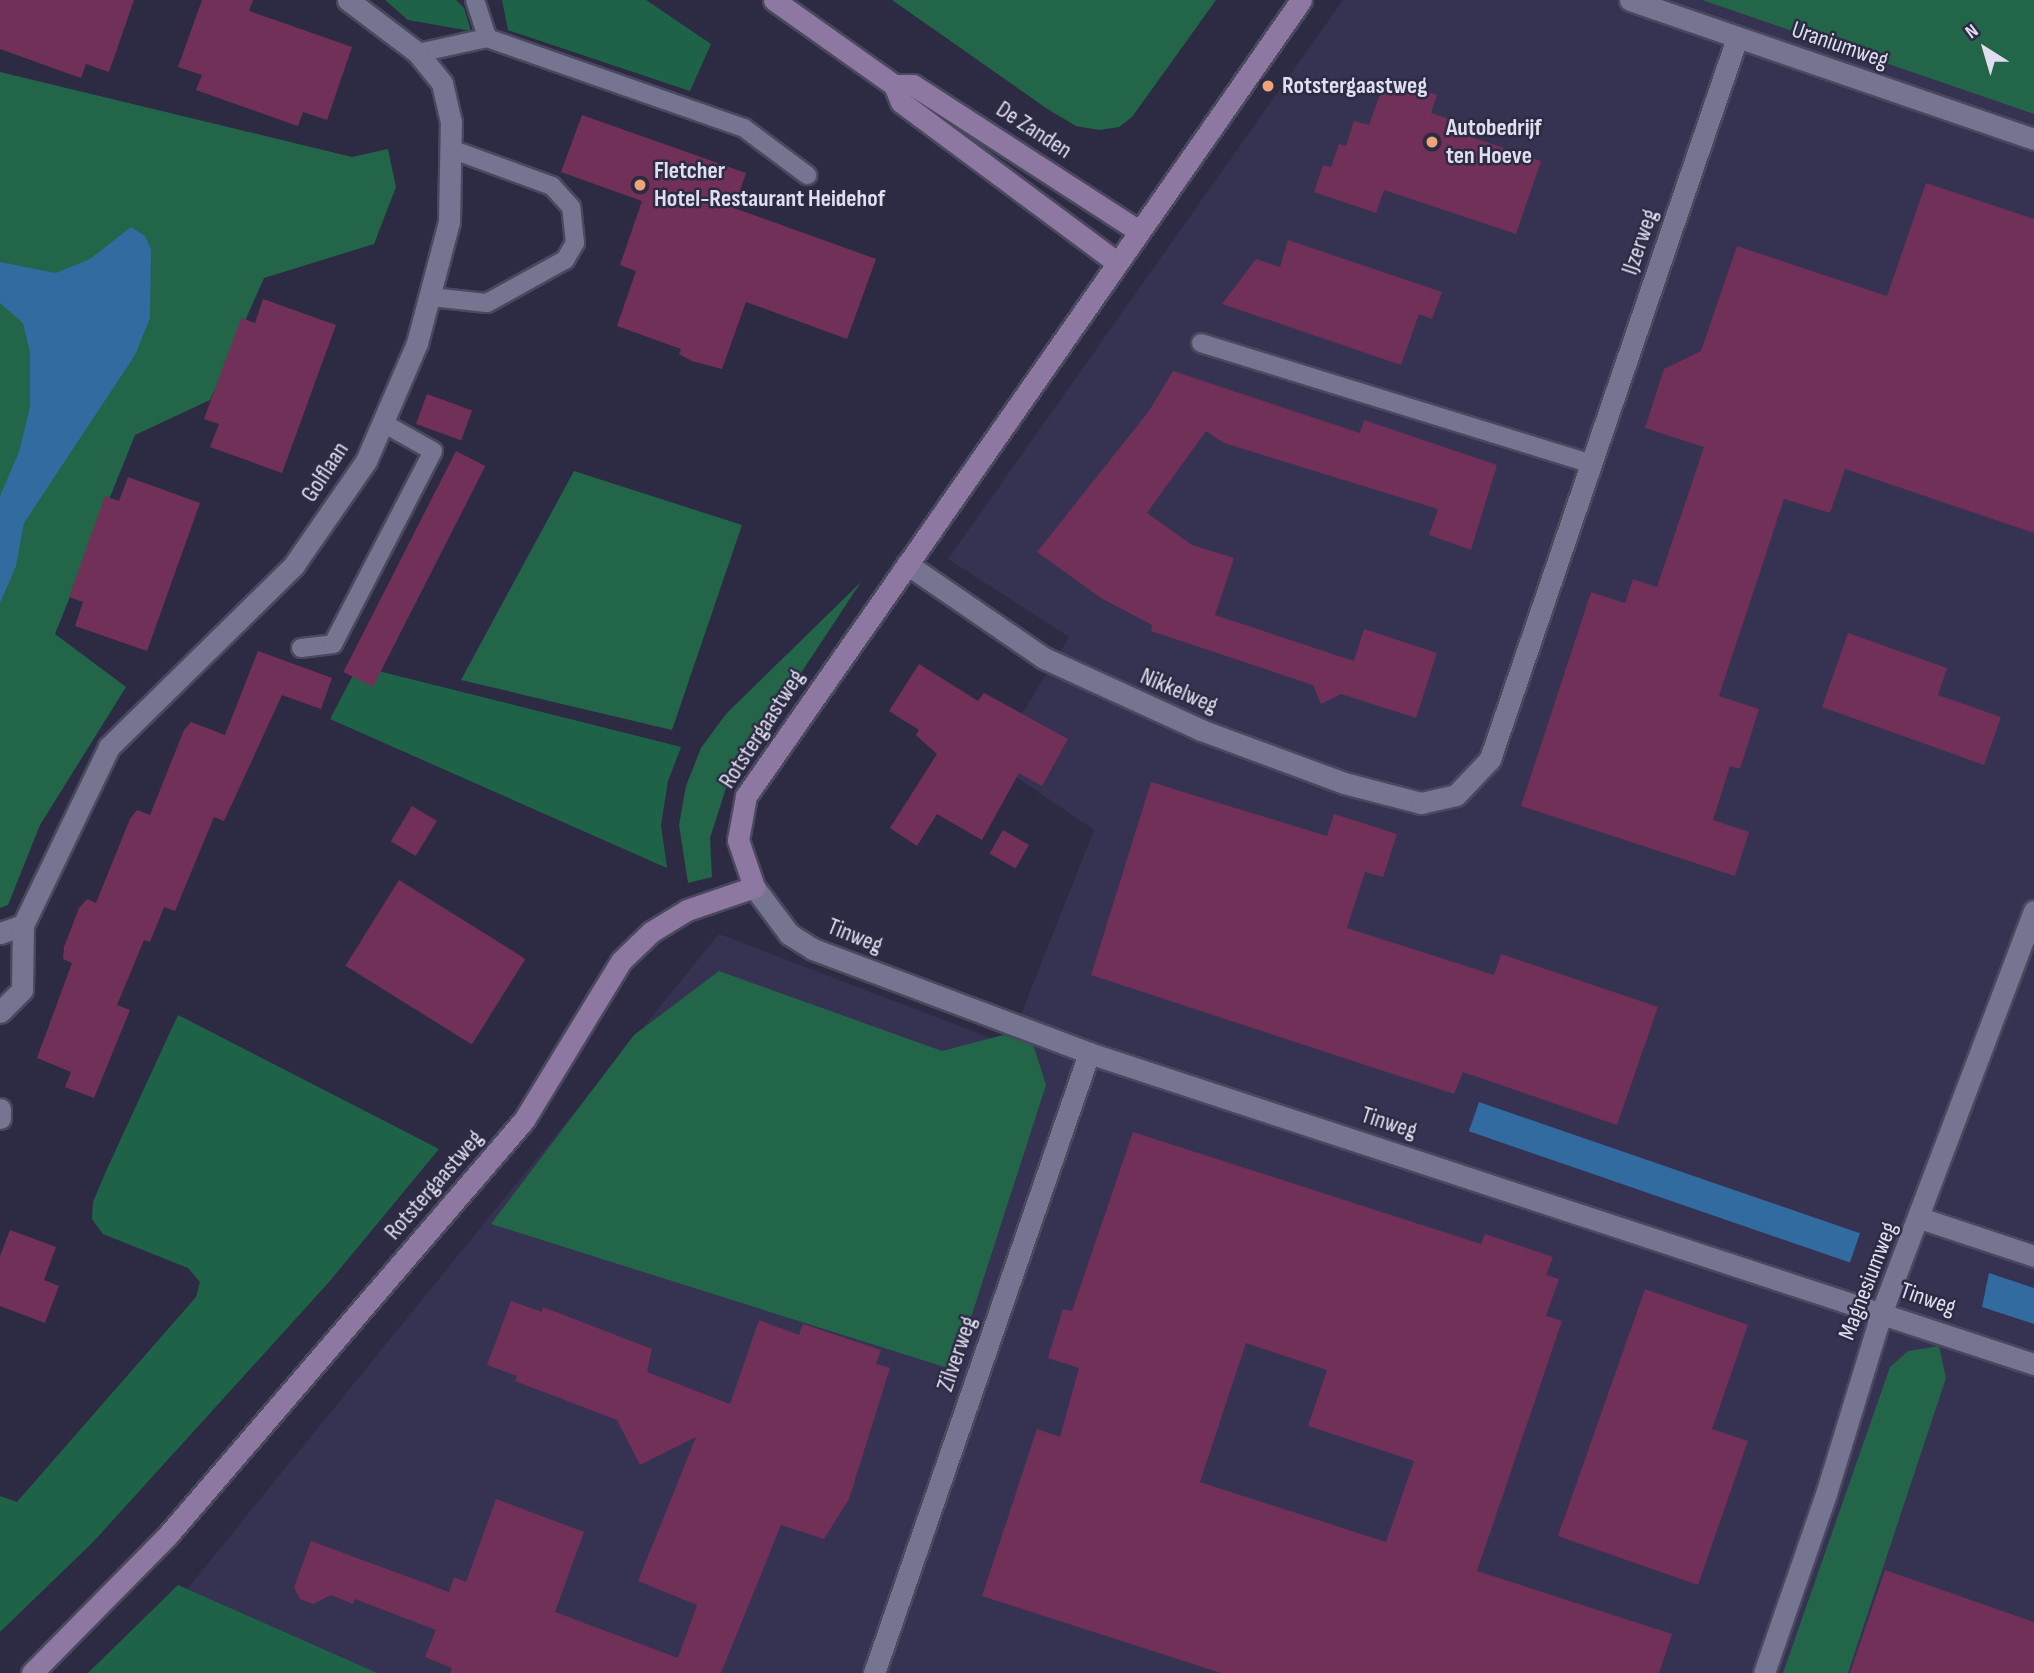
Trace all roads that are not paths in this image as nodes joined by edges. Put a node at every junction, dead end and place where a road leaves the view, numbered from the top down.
1 (348, 0) edge
2 (475, 0) edge
3 (774, 0) edge
4 (1301, 0) edge
5 (1630, 0) edge
6 (487, 38) junction
7 (1737, 38) junction
8 (418, 53) junction
9 (894, 85) junction
10 (2034, 139) edge
11 (451, 149) junction
12 (807, 175) dead end
13 (1140, 232) junction
14 (1118, 263) junction
15 (431, 297) junction
16 (1201, 343) dead end
17 (383, 423) junction
18 (1592, 464) junction
19 (907, 564) junction
20 (301, 648) dead end
21 (1456, 795) joint
22 (754, 887) junction
23 (2034, 911) edge
24 (23, 925) junction
25 (0, 933) edge
26 (0, 1012) edge
27 (1089, 1053) junction
28 (0, 1109) edge
29 (0, 1118) edge
30 (1920, 1218) junction
31 (2034, 1256) edge
32 (1881, 1311) junction
33 (2034, 1364) edge
34 (32, 1673) edge
35 (874, 1673) edge
36 (1764, 1673) edge

1 - 8 street, Golflaan
2 - 6 lane
3 - 9 street, De Zanden
4 - 13 street, Rotstergaastweg
5 - 7 street, Uraniumweg
6 - 8 lane
6 - 12 lane
7 - 10 street, Uraniumweg
7 - 18 street, IJzerweg
8 - 11 street, Golflaan
9 - 13 street, De Zanden
9 - 14 street, De Zanden
11 - 15 street, Golflaan
11 - 15 lane
13 - 14 street, Rotstergaastweg
14 - 19 street, Rotstergaastweg
15 - 17 street, Golflaan
16 - 18 lane
17 - 20 lane
17 - 24 street, Golflaan
18 - 21 street, IJzerweg
19 - 21 street, Nikkelweg
19 - 22 street, Rotstergaastweg
22 - 27 street, Tinweg
22 - 34 street, Rotstergaastweg
23 - 30 street, Magnesiumweg
24 - 25 street
24 - 26 street, Golflaan
27 - 32 street, Tinweg
27 - 35 street, Zilverweg
28 - 29 street
30 - 31 street
30 - 32 street, Magnesiumweg
32 - 33 street, Tinweg
32 - 36 street, Magnesiumweg

